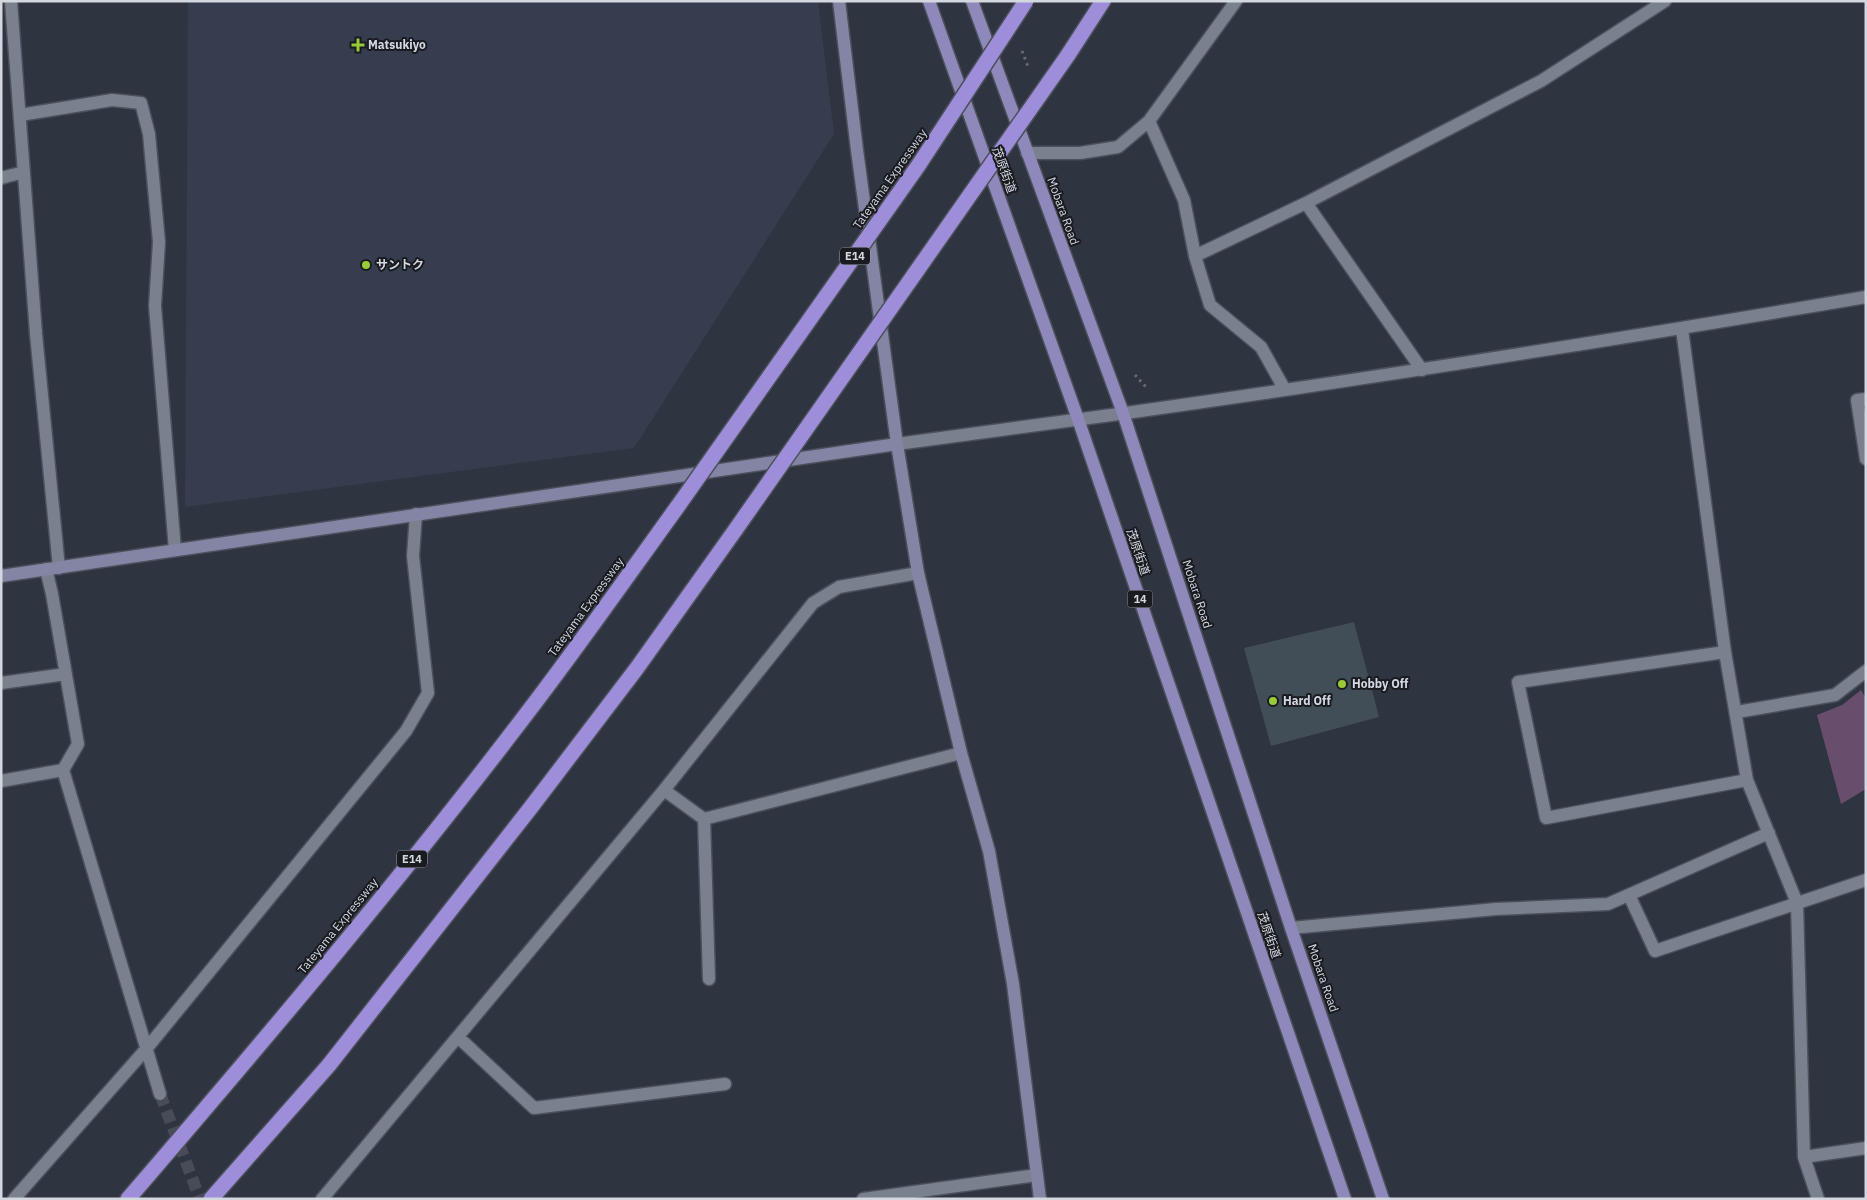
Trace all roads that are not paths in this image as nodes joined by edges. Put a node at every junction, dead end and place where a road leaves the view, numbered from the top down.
1 (11, 1) edge
2 (839, 1) edge
3 (929, 1) edge
4 (972, 1) edge
5 (1026, 1) edge
6 (1103, 1) edge
7 (1236, 1) edge
8 (1665, 1) edge
9 (20, 115) junction
10 (1148, 121) junction
11 (1027, 153) junction
12 (24, 172) junction
13 (1, 178) edge
14 (1306, 203) junction
15 (1196, 256) junction
16 (1866, 297) edge
17 (1682, 329) junction
18 (1422, 370) junction
19 (1286, 390) junction
20 (1866, 399) edge
21 (1123, 414) junction
22 (1078, 419) junction
23 (897, 444) junction
24 (1866, 459) edge
25 (416, 514) junction
26 (175, 550) junction
27 (52, 568) junction
28 (918, 573) junction
29 (1, 576) edge
30 (1725, 652) junction
31 (1866, 671) edge
32 (66, 674) junction
33 (1, 682) edge
34 (1737, 712) junction
35 (961, 752) junction
36 (63, 770) junction
37 (1748, 780) junction
38 (1, 781) edge
39 (664, 790) junction
40 (704, 819) junction
41 (1769, 833) junction
42 (1866, 880) edge
43 (1629, 895) junction
44 (1797, 903) junction
45 (1292, 928) junction
46 (709, 978) dead end
47 (458, 1037) junction
48 (147, 1048) junction
49 (725, 1084) dead end
50 (160, 1094) tunnel mouth
51 (1866, 1148) edge
52 (1804, 1157) junction
53 (1037, 1175) junction
54 (14, 1199) edge
55 (128, 1199) edge
56 (211, 1199) edge
57 (322, 1199) edge
58 (863, 1199) edge
59 (1040, 1199) edge
60 (1345, 1199) edge
61 (1383, 1199) edge
62 (1818, 1199) edge

1 - 9 street
2 - 23 street
3 - 22 main road, 茂原街道 / 14
4 - 11 main road, Mobara Road
5 - 55 highway, Tateyama Expressway / E14, bridge
6 - 56 highway, bridge
7 - 10 street
8 - 14 street
9 - 12 street
9 - 26 street
10 - 11 street
10 - 15 street
11 - 21 main road, Mobara Road
12 - 13 street
12 - 27 street
14 - 15 street
14 - 18 street
15 - 19 street
16 - 17 street
17 - 18 street
17 - 30 street
18 - 19 street
19 - 21 street
20 - 24 street
21 - 22 street
21 - 45 main road, Mobara Road
22 - 23 street
22 - 60 main road, 茂原街道 / 14
23 - 25 street
23 - 28 street
25 - 26 street
25 - 48 street
26 - 27 street
27 - 29 street
27 - 32 street
28 - 35 street
28 - 39 street
30 - 34 street
30 - 37 street
31 - 34 street
32 - 33 street
32 - 36 street
34 - 37 street
35 - 40 street
35 - 53 street
36 - 38 street
36 - 48 street
37 - 41 street
39 - 40 street
39 - 47 street
40 - 46 street
41 - 43 street
41 - 44 street
42 - 44 street
43 - 44 street
43 - 45 street
44 - 52 street
45 - 61 main road, Mobara Road
47 - 49 street
47 - 57 street
48 - 50 street
48 - 54 street
51 - 52 street
52 - 62 street
53 - 58 street
53 - 59 street

